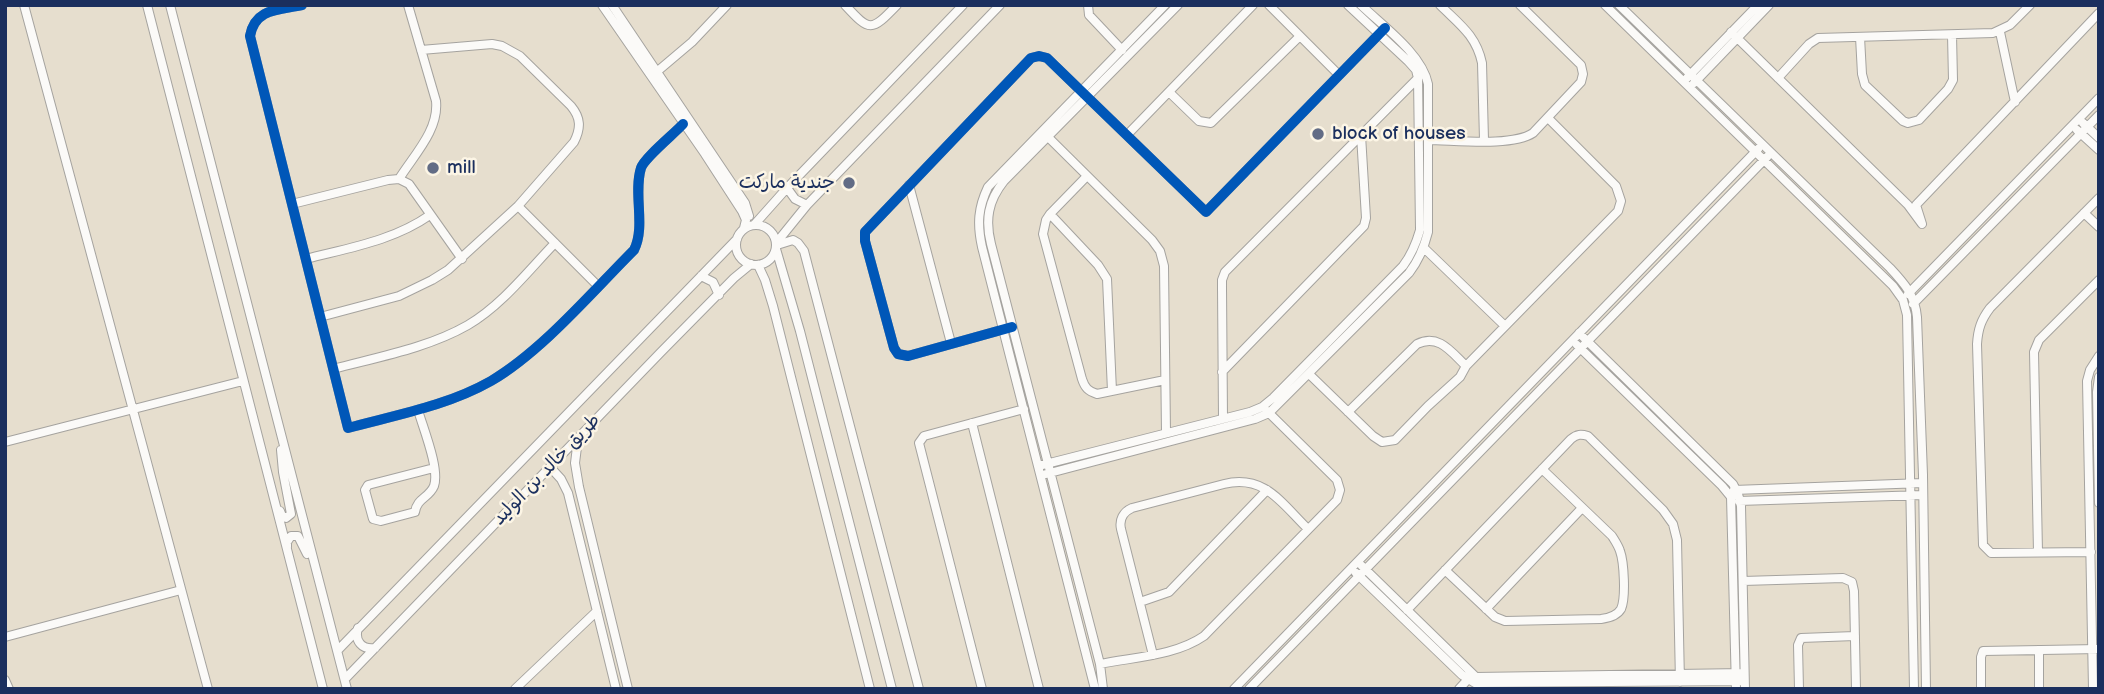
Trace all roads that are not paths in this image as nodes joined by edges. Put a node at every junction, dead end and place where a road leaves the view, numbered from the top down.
1 (24, 5) edge
2 (147, 5) edge
3 (170, 5) edge
4 (302, 5) edge
5 (408, 5) edge
6 (602, 5) edge
7 (612, 5) edge
8 (727, 5) edge
9 (845, 5) edge
10 (897, 5) edge
11 (963, 5) edge
12 (1000, 5) edge
13 (1088, 5) edge
14 (1166, 5) edge
15 (1178, 5) edge
16 (1253, 5) edge
17 (1269, 5) edge
18 (1348, 5) edge
19 (1361, 5) edge
20 (1440, 5) edge
21 (1520, 5) edge
22 (1605, 5) edge
23 (1619, 5) edge
24 (1758, 5) edge
25 (1769, 5) edge
26 (2030, 5) edge
27 (2099, 13) edge
28 (1382, 31) junction
29 (2000, 32) junction
30 (1734, 35) junction
31 (1952, 35) junction
32 (1300, 36) junction
33 (1860, 37) junction
34 (421, 50) junction
35 (1122, 50) junction
36 (1112, 66) junction
37 (654, 75) junction
38 (1339, 75) junction
39 (1693, 77) junction
40 (1418, 78) junction
41 (1778, 78) junction
42 (1686, 85) junction
43 (1169, 92) junction
44 (1085, 94) junction
45 (2099, 98) edge
46 (2015, 102) junction
47 (2099, 115) edge
48 (1548, 118) junction
49 (2076, 122) junction
50 (683, 124) junction
51 (2084, 130) junction
52 (1127, 135) junction
53 (1361, 135) junction
54 (1048, 137) junction
55 (2099, 138) edge
56 (1428, 139) junction
57 (1484, 140) junction
58 (1759, 148) junction
59 (2099, 150) edge
60 (1768, 156) junction
61 (1087, 176) junction
62 (1732, 176) junction
63 (399, 178) junction
64 (1740, 184) junction
65 (909, 185) junction
66 (787, 188) junction
67 (1424, 196) junction
68 (2099, 198) edge
69 (292, 204) junction
70 (807, 205) junction
71 (519, 206) junction
72 (2084, 213) junction
73 (430, 215) junction
74 (1050, 215) junction
75 (750, 226) junction
76 (2099, 227) edge
77 (737, 239) junction
78 (555, 243) junction
79 (776, 245) junction
80 (1424, 248) junction
81 (306, 259) junction
82 (462, 259) junction
83 (754, 265) junction
84 (701, 276) junction
85 (2099, 279) edge
86 (598, 286) junction
87 (1911, 292) junction
88 (719, 295) junction
89 (1903, 299) junction
90 (1915, 302) junction
91 (1906, 311) junction
92 (320, 317) junction
93 (1505, 326) junction
94 (1008, 328) junction
95 (1579, 333) junction
96 (1572, 341) junction
97 (1588, 341) junction
98 (951, 344) junction
99 (1580, 349) junction
100 (2099, 356) edge
101 (1466, 366) junction
102 (1909, 367) junction
103 (1919, 367) junction
104 (333, 369) junction
105 (1222, 372) junction
106 (1310, 374) junction
107 (2099, 377) edge
108 (1165, 380) junction
109 (243, 381) junction
110 (1112, 391) junction
111 (133, 409) junction
112 (1024, 409) junction
113 (418, 410) junction
114 (1266, 410) junction
115 (1348, 412) junction
116 (1223, 419) junction
117 (972, 423) junction
118 (1166, 433) junction
119 (578, 438) junction
120 (281, 439) junction
121 (5, 442) edge
122 (1472, 444) junction
123 (1480, 451) junction
124 (550, 467) junction
125 (434, 468) junction
126 (1044, 469) junction
127 (1542, 469) junction
128 (268, 475) junction
129 (1923, 483) junction
130 (1910, 484) junction
131 (1267, 490) junction
132 (1726, 490) junction
133 (1737, 490) junction
134 (1911, 495) junction
135 (1923, 495) junction
136 (2096, 497) edge
137 (1737, 502) junction
138 (2099, 503) edge
139 (1582, 508) junction
140 (588, 524) junction
141 (576, 527) junction
142 (1308, 529) junction
143 (287, 550) junction
144 (2038, 552) junction
145 (2091, 552) junction
146 (1354, 565) junction
147 (1445, 570) junction
148 (1362, 573) junction
149 (1912, 573) junction
150 (1924, 573) junction
151 (317, 579) junction
152 (1743, 581) junction
153 (181, 590) junction
154 (1140, 602) junction
155 (1314, 606) junction
156 (1486, 608) junction
157 (597, 611) junction
158 (1322, 614) junction
159 (1408, 615) junction
160 (358, 628) junction
161 (1855, 636) junction
162 (5, 637) edge
163 (375, 648) junction
164 (2096, 649) edge
165 (338, 650) junction
166 (2039, 650) junction
167 (1153, 654) junction
168 (1100, 664) junction
169 (1680, 678) junction
170 (345, 679) junction
171 (5, 680) edge
172 (1473, 681) edge
173 (1740, 681) edge
174 (9, 689) edge
175 (208, 689) edge
176 (323, 689) edge
177 (347, 689) edge
178 (515, 689) edge
179 (616, 689) edge
180 (628, 689) edge
181 (870, 689) edge
182 (892, 689) edge
183 (919, 689) edge
184 (982, 689) edge
185 (1040, 689) edge
186 (1095, 689) edge
187 (1104, 689) edge
188 (1234, 689) edge
189 (1249, 689) edge
190 (1459, 689) edge
191 (1799, 689) edge
192 (1856, 689) edge
193 (1914, 689) edge
194 (1926, 689) edge
195 (1982, 689) edge
196 (2039, 689) edge
197 (2093, 689) edge

1 - 111 street
2 - 109 street
3 - 120 street
4 - 69 street
5 - 34 street
6 - 37 street
7 - 37 street
8 - 37 street
9 - 10 street
11 - 66 street
12 - 70 street
13 - 35 street
14 - 35 street
15 - 36 street
16 - 43 street
17 - 32 street
18 - 28 street
19 - 28 street
20 - 57 street
21 - 48 street
22 - 42 street
23 - 39 street
24 - 30 street
25 - 30 street
26 - 29 street
27 - 46 street
28 - 38 street
28 - 40 street
28 - 56 street
29 - 31 street
29 - 46 street
30 - 39 street
30 - 41 street
31 - 33 street
31 - 33 street
32 - 38 street
32 - 43 street
33 - 41 street
34 - 63 street
34 - 71 street
35 - 36 street
36 - 44 street
37 - 50 street
37 - 75 street
38 - 52 street
39 - 42 street
39 - 58 street
40 - 53 street
40 - 67 street
41 - 46 street
42 - 58 street
43 - 52 street
44 - 52 street
44 - 54 street
44 - 65 street
44 - 94 street
45 - 49 street
47 - 51 street
48 - 57 street
48 - 93 street
49 - 51 street
49 - 87 street
50 - 75 street
50 - 86 street
51 - 55 street
51 - 59 street
51 - 90 street
53 - 105 street
53 - 105 street
54 - 61 street
54 - 94 street
56 - 57 street
56 - 67 street
58 - 60 street
58 - 62 street
60 - 64 street
60 - 87 street
60 - 89 street
61 - 74 street
61 - 108 street
62 - 64 street
62 - 95 street
63 - 69 street
63 - 73 street
64 - 97 street
65 - 98 street
65 - 98 street
66 - 70 street
66 - 75 street
67 - 80 street
67 - 114 street
68 - 72 street
69 - 81 street
70 - 79 street
71 - 78 street
71 - 82 street
72 - 76 street
72 - 144 street
73 - 81 street
73 - 82 street
74 - 110 street
74 - 110 street
75 - 77 street
75 - 79 street
77 - 83 street
77 - 84 street, طريق خالد بن الوليد
78 - 86 street
78 - 104 street
79 - 83 street
79 - 182 street
79 - 183 street
80 - 93 street
80 - 106 street
81 - 92 street
82 - 92 street
83 - 88 street, طريق خالد بن الوليد
83 - 181 street
84 - 88 street
84 - 160 street, طريق خالد بن الوليد
85 - 144 street
86 - 113 street
87 - 89 street
87 - 90 street
88 - 119 street, طريق خالد بن الوليد
89 - 91 street
90 - 91 street
90 - 103 street
91 - 102 street
92 - 104 street
93 - 101 street
94 - 98 street
94 - 112 street
94 - 126 street
95 - 96 street
95 - 97 street
96 - 99 street
96 - 122 street
97 - 99 street
97 - 133 street
99 - 123 street
99 - 132 street
100 - 136 street
101 - 115 street
101 - 115 street
102 - 103 street
102 - 130 street
103 - 129 street
104 - 113 street
105 - 116 street
106 - 114 street
106 - 115 street
107 - 136 street
108 - 110 street
108 - 118 street
109 - 111 street
109 - 128 street
111 - 121 street
111 - 153 street
112 - 117 street
112 - 126 street
113 - 125 street
114 - 116 street
114 - 126 street
114 - 142 street
116 - 118 street
117 - 184 street
117 - 185 street
118 - 126 street
119 - 124 street, طريق خالد بن الوليد
119 - 140 street
120 - 128 street
120 - 151 street
122 - 123 street
122 - 146 street
123 - 148 street
124 - 141 street
124 - 163 street, طريق خالد بن الوليد
125 - 125 street
126 - 168 street
126 - 186 street
127 - 139 street
127 - 147 street
127 - 169 street
128 - 143 street
129 - 130 street
129 - 135 street
130 - 133 street
130 - 134 street
131 - 142 street
131 - 154 street
131 - 154 street
132 - 133 street
132 - 137 street
133 - 137 street
134 - 135 street
134 - 137 street
134 - 149 street
135 - 150 street
136 - 138 street
136 - 145 street
137 - 152 street
137 - 173 street
139 - 156 street
139 - 156 street
140 - 141 street
140 - 180 street
141 - 157 street
142 - 167 street
143 - 151 street
143 - 176 street
144 - 145 street
145 - 164 street
146 - 148 street
146 - 155 street
147 - 156 street
147 - 159 street
148 - 158 street
148 - 159 street
149 - 150 street
149 - 193 street
150 - 194 street
151 - 165 street
152 - 161 street
152 - 173 street
153 - 162 street
153 - 175 street
154 - 167 street
155 - 158 street
155 - 188 street
157 - 178 street
157 - 179 street
158 - 189 street
159 - 172 street
160 - 163 street
160 - 165 street, طريق خالد بن الوليد
161 - 191 street
161 - 192 street
163 - 170 street, طريق خالد بن الوليد
164 - 166 street
164 - 197 street
165 - 170 street
166 - 195 street
166 - 196 street
167 - 168 street
168 - 187 street
169 - 172 street
169 - 173 street
170 - 177 street
171 - 174 street
172 - 190 street

